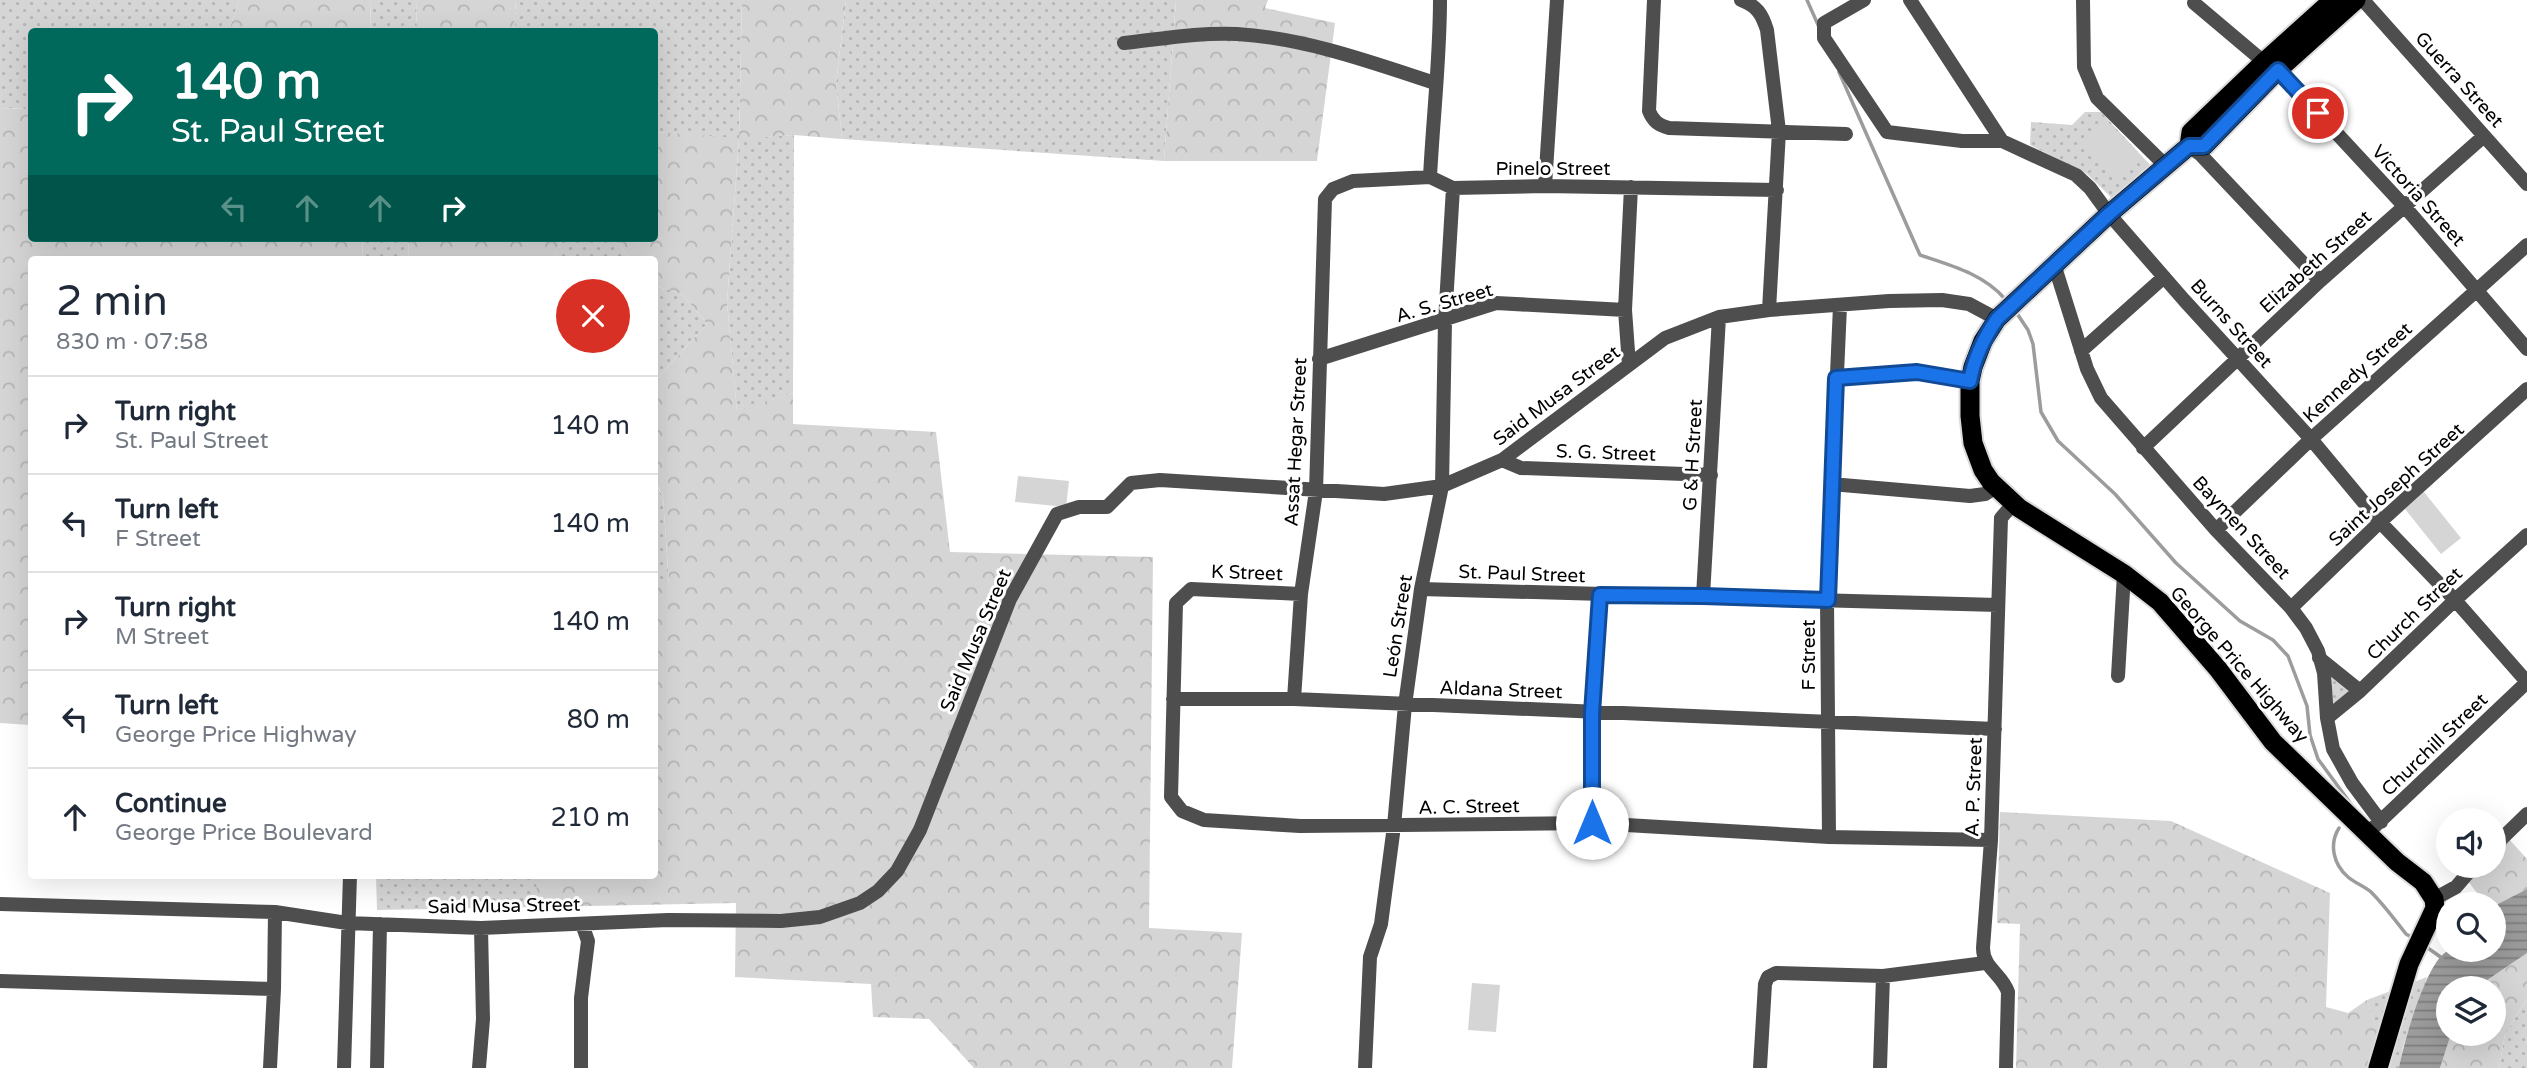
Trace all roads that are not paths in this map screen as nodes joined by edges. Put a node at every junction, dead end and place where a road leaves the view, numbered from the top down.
1 (1440, 0) edge
2 (1557, 0) edge
3 (1654, 0) edge
4 (1741, 0) edge
5 (1864, 0) edge
6 (1910, 0) edge
7 (2083, 0) edge
8 (2333, 0) edge
9 (2356, 0) edge
10 (2363, 0) edge
11 (2194, 3) dead end
12 (1124, 43) dead end
13 (2271, 66) junction
14 (1435, 83) junction
15 (1779, 131) junction
16 (1846, 135) dead end
17 (2484, 136) junction
18 (2002, 141) junction
19 (2189, 146) junction
20 (2166, 166) junction
21 (1430, 177) junction
22 (2527, 184) edge
23 (1545, 186) junction
24 (1631, 187) junction
25 (1453, 188) junction
26 (1333, 189) joint
27 (1777, 190) junction
28 (2405, 207) junction
29 (2109, 214) junction
30 (2527, 245) edge
31 (2054, 267) junction
32 (2164, 277) junction
33 (2320, 281) junction
34 (2477, 289) junction
35 (1840, 306) junction
36 (1625, 310) junction
37 (1769, 310) junction
38 (1719, 317) junction
39 (1997, 319) junction
40 (1445, 321) junction
41 (2527, 349) edge
42 (2081, 351) junction
43 (2237, 358) junction
44 (1319, 359) junction
45 (1629, 365) junction
46 (1836, 378) junction
47 (1970, 381) junction
48 (2527, 389) edge
49 (2311, 439) junction
50 (2143, 448) junction
51 (1502, 460) junction
52 (1711, 475) junction
53 (1831, 484) junction
54 (1442, 486) junction
55 (1996, 487) junction
56 (1316, 491) junction
57 (2014, 503) junction
58 (2380, 522) junction
59 (2216, 530) junction
60 (2527, 535) edge
61 (2124, 574) junction
62 (1191, 589) joint
63 (1422, 589) junction
64 (1301, 594) junction
65 (1600, 595) junction
66 (1703, 596) junction
67 (1828, 600) junction
68 (2455, 600) junction
69 (1998, 605) junction
70 (2291, 608) junction
71 (2319, 658) junction
72 (2118, 676) dead end
73 (2527, 682) edge
74 (2360, 691) junction
75 (1173, 699) junction
76 (1294, 699) junction
77 (1405, 705) junction
78 (1592, 713) junction
79 (2327, 718) junction
80 (1828, 721) junction
81 (1995, 729) junction
82 (2527, 814) edge
83 (1592, 823) junction
84 (1394, 826) junction
85 (2374, 827) junction
86 (2506, 834) edge
87 (1829, 837) junction
88 (1991, 840) junction
89 (2464, 878) edge
90 (350, 879) edge
91 (2434, 899) junction
92 (0, 904) edge
93 (275, 912) junction
94 (347, 923) junction
95 (380, 924) junction
96 (582, 924) junction
97 (481, 928) junction
98 (1985, 963) junction
99 (1883, 976) junction
100 (0, 982) edge
101 (274, 989) junction
102 (270, 1068) edge
103 (344, 1068) edge
104 (377, 1068) edge
105 (479, 1068) edge
106 (581, 1068) edge
107 (1365, 1068) edge
108 (1760, 1068) edge
109 (1880, 1068) edge
110 (2006, 1068) edge
111 (2378, 1068) edge

1 - 14 street
2 - 23 street
3 - 15 street
4 - 15 street
5 - 18 street
6 - 18 street
7 - 20 street
8 - 13 highway
9 - 13 highway
10 - 17 street, Guerra Street
11 - 13 street, Victoria Street
12 - 14 street
13 - 19 highway, George Price Highway
13 - 28 street, Victoria Street
14 - 21 street
15 - 16 street
15 - 27 street
17 - 22 street, Guerra Street
17 - 28 street, Elizabeth Street
18 - 29 street, Burns Street
19 - 20 highway, George Price Highway
19 - 33 street
20 - 29 highway, George Price Highway
21 - 25 street, Pinelo Street
21 - 26 street, Pinelo Street
23 - 24 street, Pinelo Street
23 - 25 street, Pinelo Street
24 - 27 street, Pinelo Street
24 - 36 street
25 - 40 street, León Street
26 - 44 street, Assat Hegar Street
27 - 37 street
28 - 33 street, Elizabeth Street
28 - 34 street, Victoria Street
29 - 31 highway, George Price Highway
29 - 32 street, Burns Street
30 - 34 street, Kennedy Street
31 - 39 highway, George Price Highway
31 - 42 street, Baymen Street
32 - 42 street
32 - 43 street, Burns Street
33 - 43 street, Elizabeth Street
34 - 41 street, Victoria Street
34 - 49 street, Kennedy Street
35 - 37 street, Said Musa Street
35 - 39 street, Said Musa Street
35 - 46 street, F Street
36 - 40 street, A. S. Street
36 - 45 street
37 - 38 street, Said Musa Street
38 - 45 street, Said Musa Street
38 - 52 street, G & H Street
39 - 47 highway, George Price Highway
40 - 44 street, A. S. Street
40 - 54 street, León Street
42 - 50 street, Baymen Street
43 - 49 street, Burns Street
43 - 50 street, Elizabeth Street
44 - 56 street, Assat Hegar Street
45 - 51 street, Said Musa Street
46 - 47 street
46 - 53 street, F Street
47 - 55 highway, George Price Highway
48 - 58 street, Saint Joseph Street
49 - 58 street, Burns Street
49 - 59 street, Kennedy Street
50 - 59 street, Baymen Street
51 - 52 street, S. G. Street
51 - 54 street, Said Musa Street
52 - 66 street, G & H Street
53 - 55 street
53 - 67 street, F Street
54 - 56 street, Said Musa Street
54 - 63 street, León Street
55 - 57 highway, George Price Highway
56 - 64 street, Assat Hegar Street
56 - 96 street, Said Musa Street
57 - 61 highway, George Price Highway
57 - 69 street, A. P. Street
58 - 68 street, Burns Street
58 - 70 street, Saint Joseph Street
59 - 70 street, Baymen Street
60 - 68 street, Church Street
61 - 72 street
61 - 85 highway, George Price Highway
62 - 64 street, K Street
62 - 75 street, A. C. Street
63 - 65 street, St. Paul Street
63 - 77 street, León Street
64 - 76 street, Assat Hegar Street
65 - 66 street, St. Paul Street
65 - 78 street
66 - 67 street, St. Paul Street
67 - 69 street, St. Paul Street
67 - 80 street, F Street
68 - 73 street, Burns Street
68 - 74 street, Church Street
69 - 81 street, A. P. Street
70 - 71 street, Baymen Street
71 - 74 street
71 - 79 street, Baymen Street
73 - 85 street, Churchill Street
74 - 79 street, Church Street
75 - 76 street, Aldana Street
75 - 84 street, A. C. Street
76 - 77 street, Aldana Street
77 - 78 street, Aldana Street
77 - 84 street, León Street
78 - 80 street, Aldana Street
78 - 83 street
79 - 85 street, Baymen Street
80 - 81 street, Aldana Street
80 - 87 street, F Street
81 - 88 street, A. P. Street
82 - 86 street
83 - 84 street, A. C. Street
83 - 87 street, A. C. Street
84 - 107 street, León Street
85 - 91 highway, George Price Highway
87 - 88 street, A. C. Street
88 - 98 street, A. P. Street
89 - 91 street
90 - 94 street
91 - 111 highway
92 - 93 street, Said Musa Street
93 - 94 street, Said Musa Street
93 - 101 street
94 - 95 street, Said Musa Street
94 - 103 street
95 - 97 street, Said Musa Street
95 - 104 street
96 - 97 street, Said Musa Street
96 - 106 street
97 - 105 street
98 - 99 street
98 - 110 street
99 - 108 street
99 - 109 street
100 - 101 street
101 - 102 street

